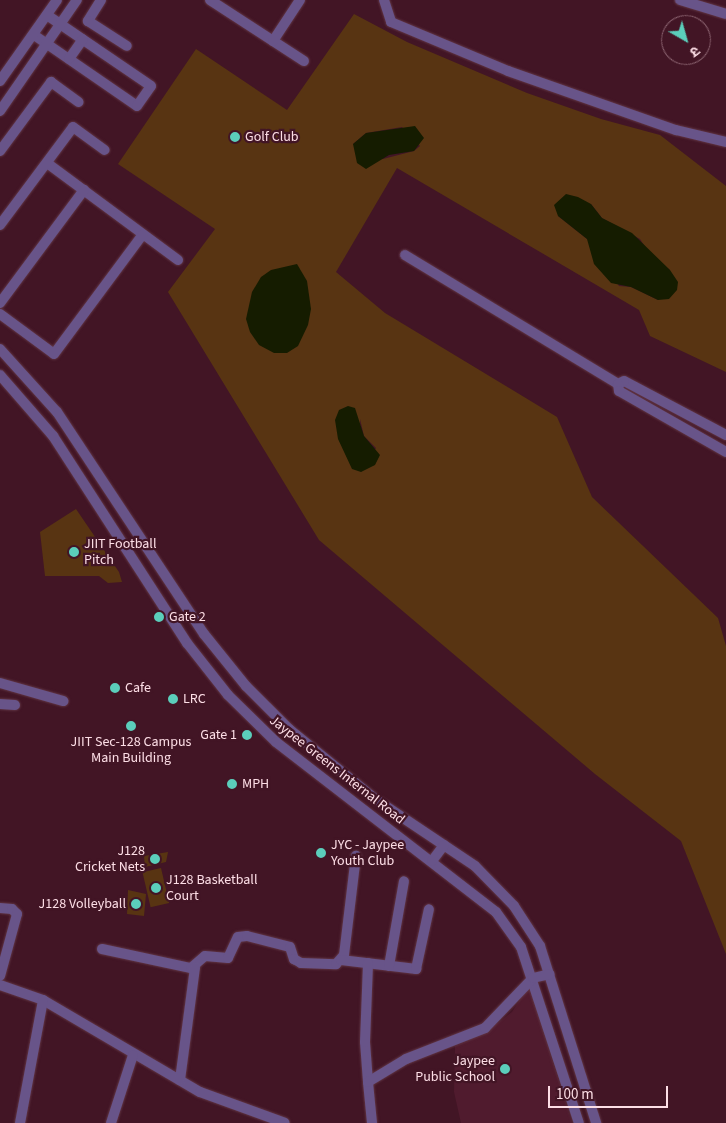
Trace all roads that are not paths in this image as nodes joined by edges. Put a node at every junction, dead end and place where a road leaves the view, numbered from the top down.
1 (57, 0) edge
2 (77, 0) edge
3 (101, 0) edge
4 (300, 0) edge
5 (384, 0) edge
6 (680, 0) edge
7 (212, 1) edge
8 (726, 14) edge
9 (47, 15) junction
10 (61, 25) junction
11 (34, 35) junction
12 (83, 39) junction
13 (273, 41) junction
14 (48, 44) junction
15 (127, 46) dead end
16 (69, 59) junction
17 (304, 62) dead end
18 (0, 80) edge
19 (78, 102) dead end
20 (0, 111) edge
21 (726, 142) edge
22 (105, 150) dead end
23 (0, 151) edge
24 (47, 162) junction
25 (84, 190) junction
26 (0, 225) edge
27 (143, 234) junction
28 (405, 255) dead end
29 (178, 260) dead end
30 (0, 303) edge
31 (0, 314) edge
32 (0, 350) edge
33 (0, 375) edge
34 (618, 384) junction
35 (726, 435) edge
36 (726, 452) edge
37 (108, 486) junction
38 (93, 498) junction
39 (0, 684) edge
40 (64, 701) dead end
41 (0, 704) edge
42 (15, 705) dead end
43 (444, 845) junction
44 (356, 856) dead end
45 (432, 861) junction
46 (404, 881) dead end
47 (0, 908) edge
48 (429, 909) dead end
49 (102, 949) dead end
50 (340, 960) junction
51 (368, 963) junction
52 (389, 966) junction
53 (195, 967) junction
54 (550, 974) junction
55 (0, 976) edge
56 (533, 978) junction
57 (0, 984) edge
58 (43, 1000) junction
59 (133, 1055) junction
60 (180, 1080) junction
61 (368, 1082) junction
62 (20, 1123) edge
63 (111, 1123) edge
64 (285, 1123) edge
65 (372, 1123) edge
66 (579, 1123) edge
67 (596, 1123) edge

1 - 9 street
2 - 10 street
3 - 15 street
4 - 13 street
5 - 21 street
6 - 8 street
7 - 13 street
9 - 10 street
9 - 11 street
10 - 12 street
10 - 14 street
11 - 14 street
11 - 18 street
12 - 16 street
12 - 16 street
13 - 17 street
14 - 16 street
14 - 20 street
19 - 23 street
22 - 24 street
24 - 25 street
24 - 26 street
25 - 27 street
25 - 30 street
27 - 29 street
27 - 31 street
28 - 34 street
32 - 37 street, Jaypee Greens Internal Road
33 - 38 street, Jaypee Greens Internal Road
34 - 35 street
34 - 36 street
37 - 38 street
37 - 43 street, Jaypee Greens Internal Road
38 - 45 street, Jaypee Greens Internal Road
39 - 40 street
41 - 42 street
43 - 45 street
43 - 54 street, Jaypee Greens Internal Road
44 - 50 street
45 - 56 street, Jaypee Greens Internal Road
46 - 52 street
47 - 55 street
48 - 52 street
49 - 53 street
50 - 51 street
50 - 53 street
51 - 52 street
51 - 61 street
53 - 60 street
54 - 56 street
54 - 67 street, Jaypee Greens Internal Road
56 - 61 street
56 - 66 street, Jaypee Greens Internal Road
57 - 58 street
58 - 59 street
58 - 62 street
59 - 60 street
59 - 63 street
60 - 64 street
61 - 65 street

